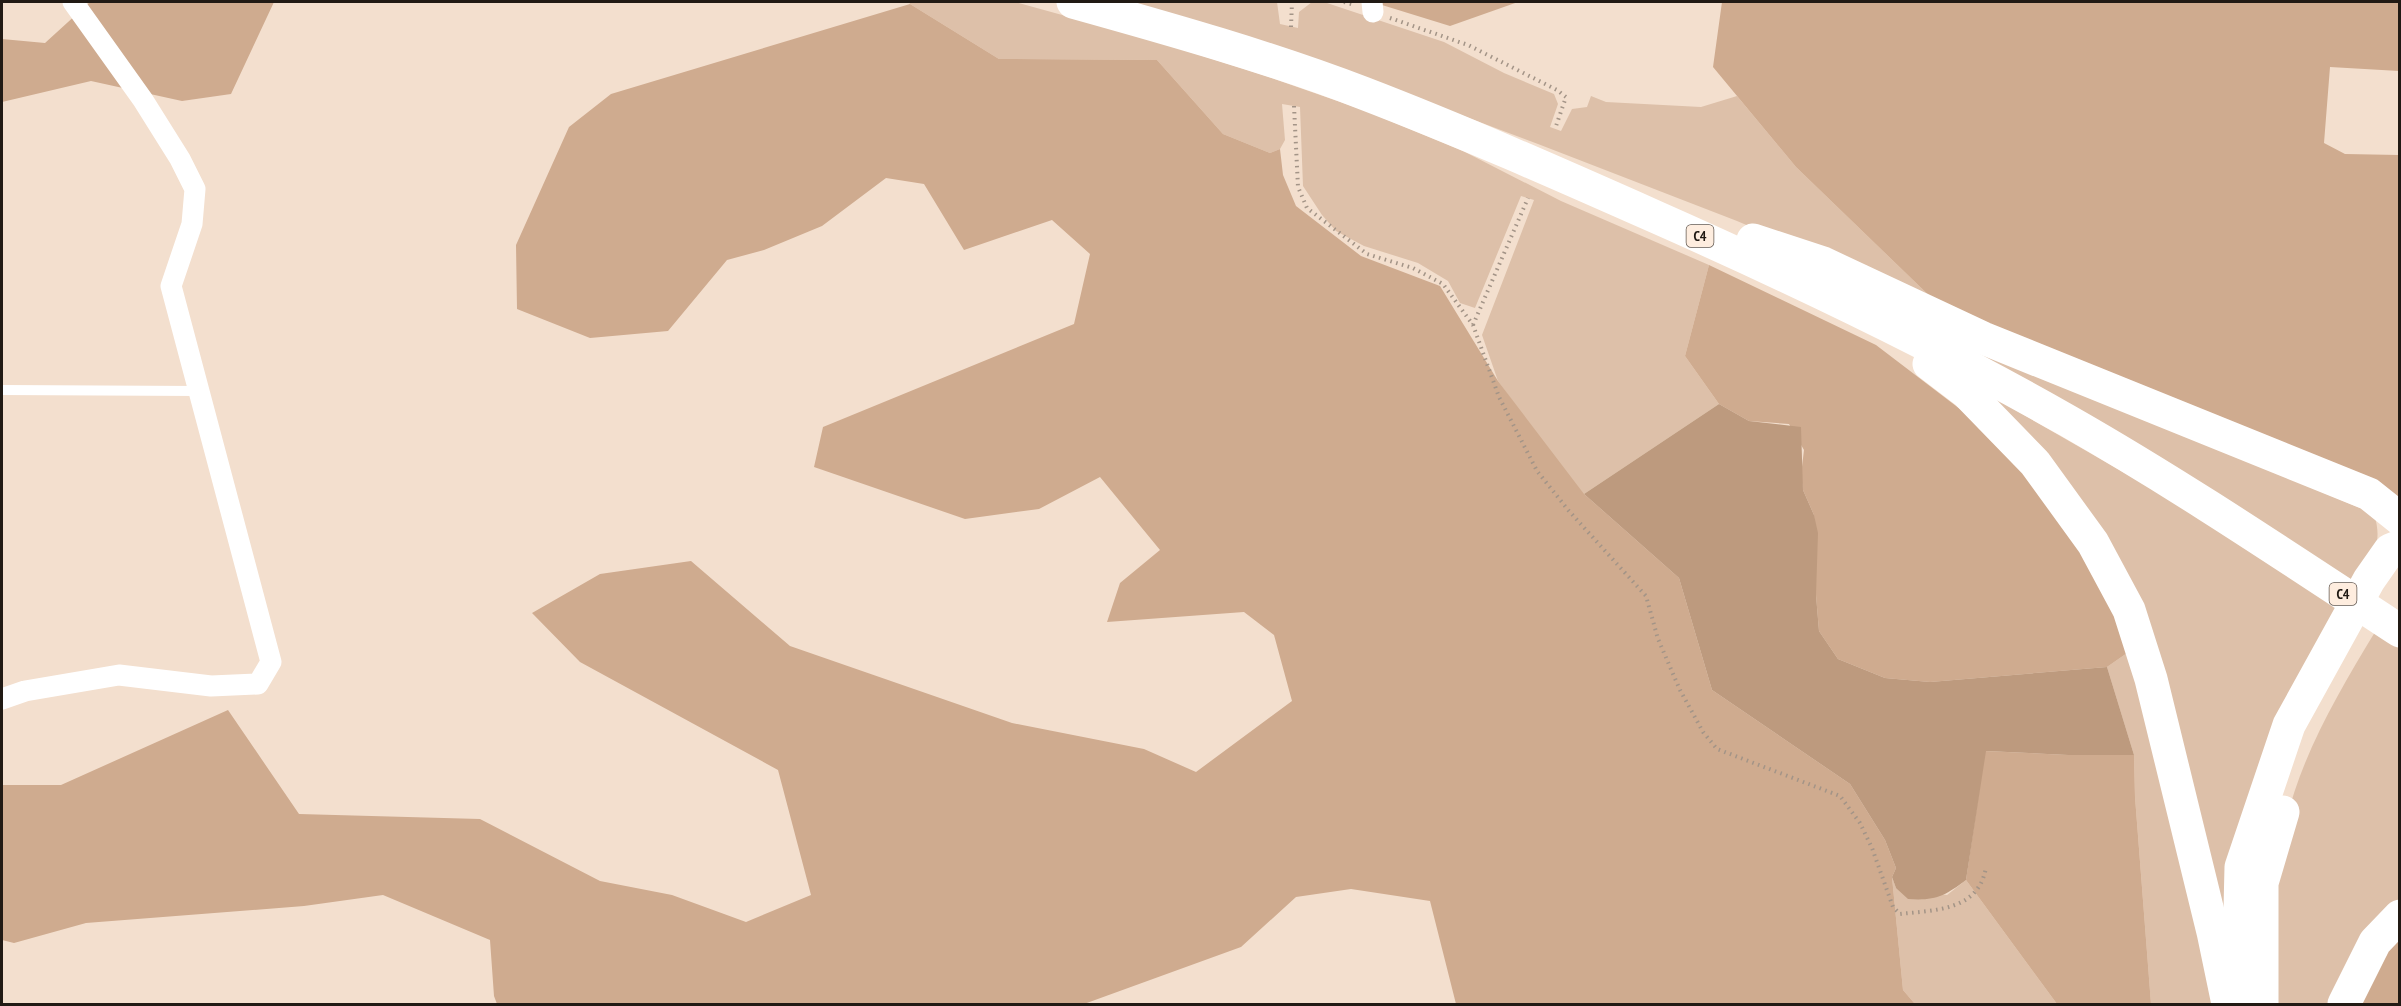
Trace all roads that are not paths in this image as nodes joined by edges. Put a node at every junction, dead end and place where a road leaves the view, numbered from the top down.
1 (73, 2) edge
2 (1073, 2) edge
3 (1561, 175) junction
4 (1799, 281) junction
5 (2, 390) edge
6 (199, 391) junction
7 (2400, 519) edge
8 (2400, 546) edge
9 (2400, 575) edge
10 (2400, 631) edge
11 (2, 699) edge
12 (2400, 916) edge
13 (2228, 1005) edge
14 (2238, 1005) edge
15 (2262, 1005) edge
16 (2344, 1005) edge

1 - 6 street
2 - 3 highway, C4
3 - 4 highway, C4
3 - 7 highway
4 - 10 highway, C4
4 - 13 highway
5 - 6 lane
6 - 11 street
8 - 14 highway
9 - 15 highway
12 - 16 highway

